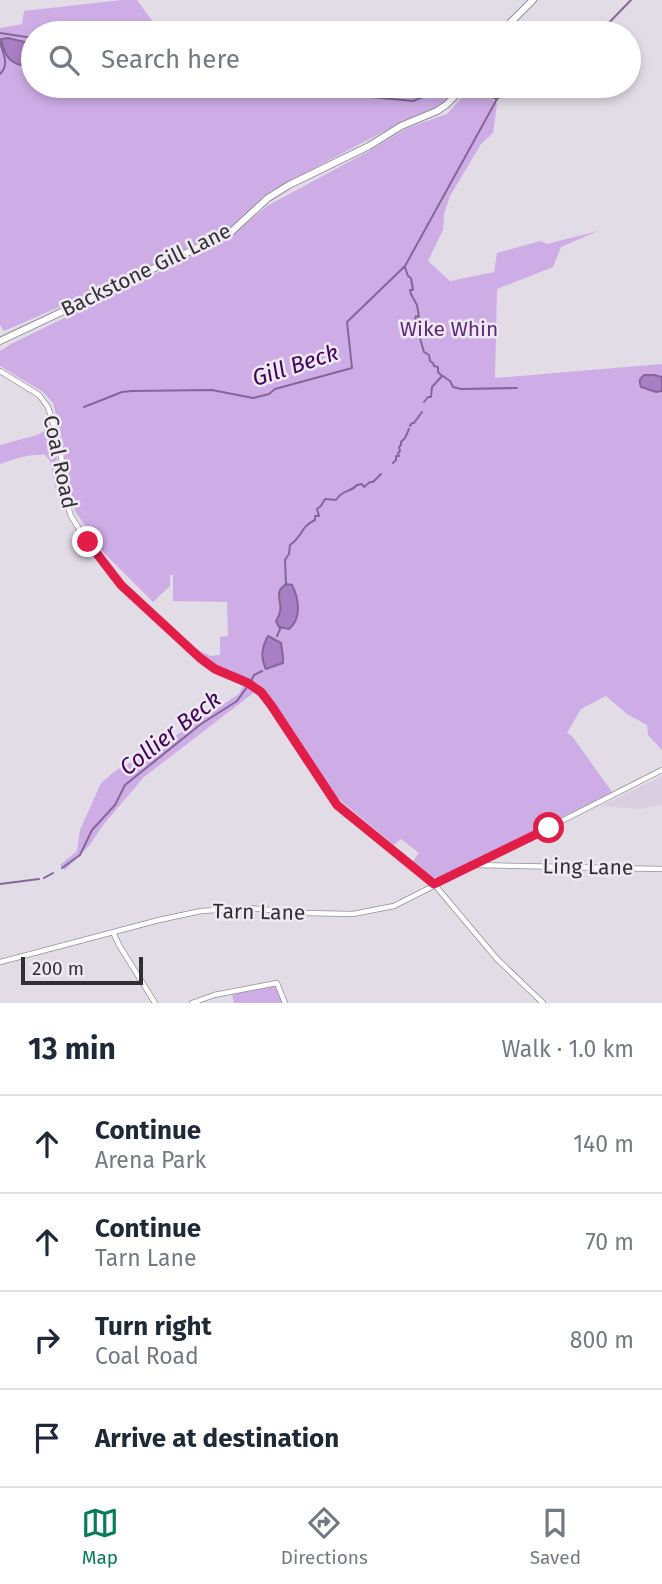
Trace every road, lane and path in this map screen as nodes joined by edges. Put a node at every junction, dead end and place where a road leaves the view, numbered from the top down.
1 (533, 0) edge
2 (512, 21) edge
3 (453, 98) edge
4 (0, 341) edge
5 (0, 371) edge
6 (662, 770) edge
7 (472, 865) junction
8 (662, 869) edge
9 (434, 884) junction
10 (113, 932) junction
11 (0, 962) edge
12 (155, 1003) edge
13 (192, 1003) edge
14 (285, 1003) edge
15 (543, 1003) edge

1 - 2 street
3 - 4 street, Backstone Gill Lane
5 - 9 street, Coal Road
6 - 7 street, Tarn Lane
7 - 8 street, Ling Lane
7 - 9 street, Tarn Lane
9 - 10 street, Tarn Lane
9 - 15 street, Coal Road
10 - 11 street, Tarn Lane
10 - 12 street
13 - 14 street

